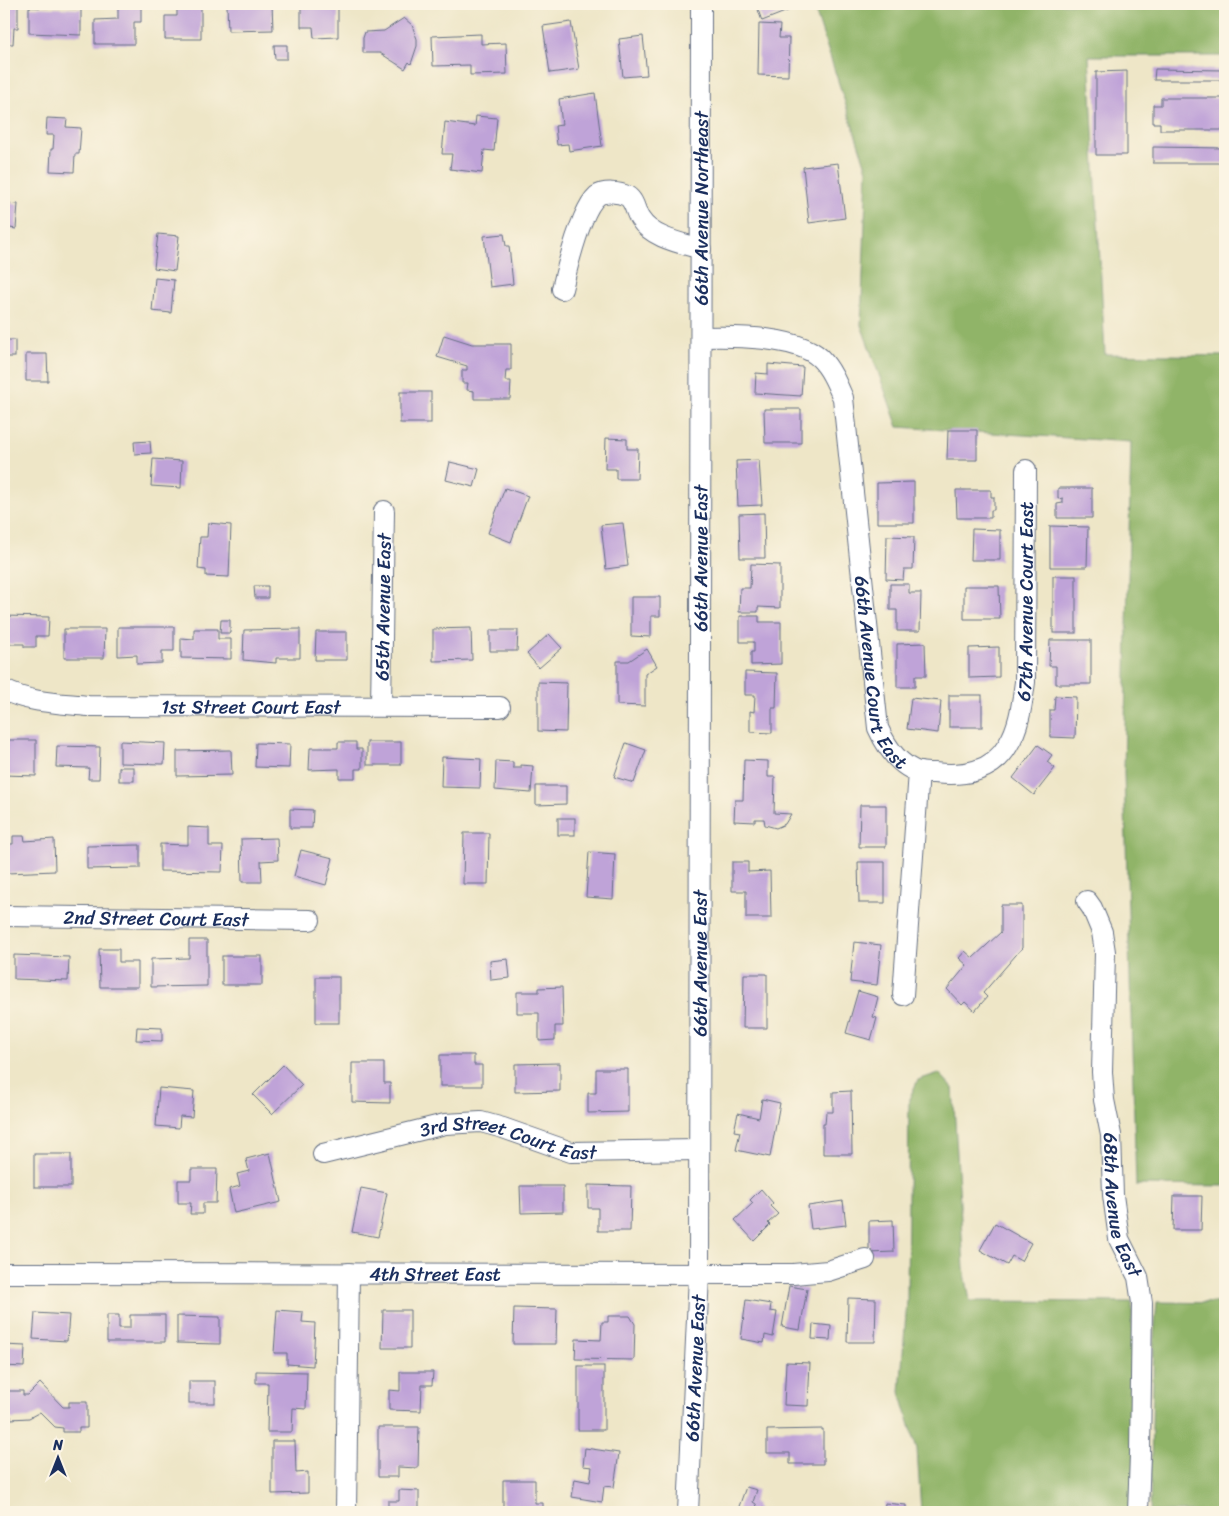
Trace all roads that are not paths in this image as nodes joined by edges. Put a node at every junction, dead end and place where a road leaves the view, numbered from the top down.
1 (701, 4) edge
2 (701, 249) junction
3 (562, 289) dead end
4 (701, 336) junction
5 (701, 414) joint
6 (1026, 470) dead end
7 (384, 511) dead end
8 (4, 690) edge
9 (380, 705) junction
10 (500, 706) dead end
11 (919, 772) junction
12 (1087, 902) dead end
13 (4, 916) edge
14 (310, 920) dead end
15 (903, 995) dead end
16 (698, 1150) junction
17 (323, 1154) dead end
18 (865, 1259) dead end
19 (4, 1273) edge
20 (350, 1273) junction
21 (699, 1274) junction
22 (346, 1512) edge
23 (688, 1512) edge
24 (1138, 1512) edge

1 - 2 street, 66th Avenue Northeast
2 - 3 street
2 - 4 street, 66th Avenue Northeast
4 - 5 street, 66th Avenue Northeast
4 - 11 street, 66th Avenue Court East
5 - 16 street, 66th Avenue East
6 - 11 street, 67th Avenue Court East
7 - 9 street, 65th Avenue East
8 - 9 street, 1st Street Court East
9 - 10 street, 1st Street Court East
11 - 15 street, 66th Avenue Court East
12 - 24 street, 68th Avenue East
13 - 14 street, 2nd Street Court East
16 - 17 street, 3rd Street Court East
16 - 21 street, 66th Avenue East
18 - 21 street, 4th Street East
19 - 20 street, 4th Street East
20 - 21 street, 4th Street East
20 - 22 street
21 - 23 street, 66th Avenue East

